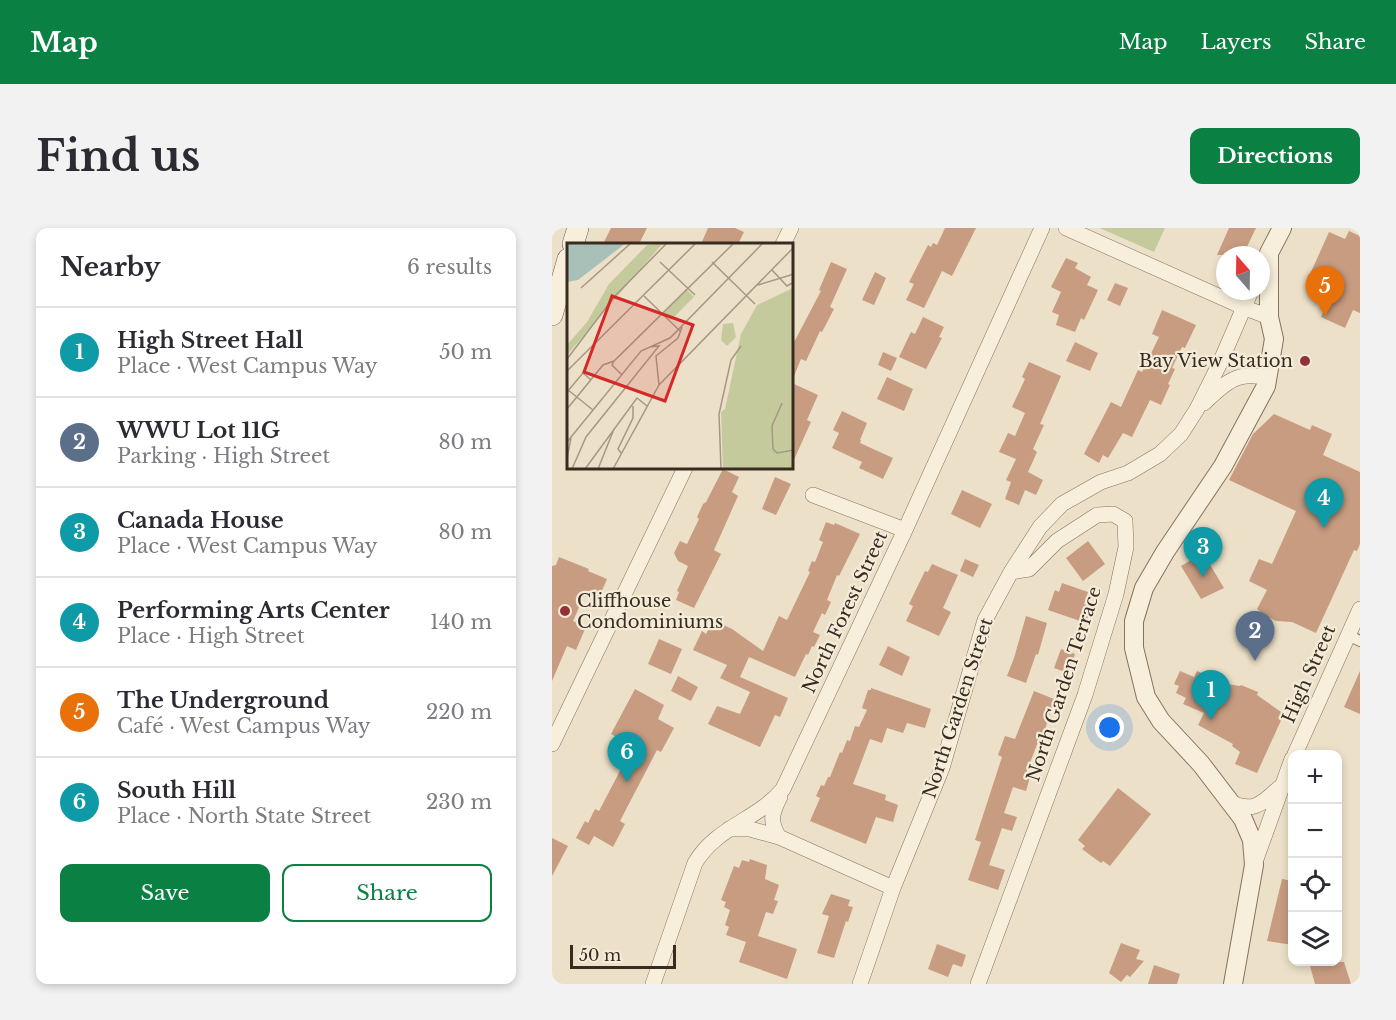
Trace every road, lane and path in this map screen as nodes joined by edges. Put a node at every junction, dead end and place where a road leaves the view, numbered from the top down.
1 (578, 228) edge
2 (790, 228) edge
3 (1042, 228) edge
4 (1066, 228) edge
5 (1282, 228) edge
6 (573, 243) edge
7 (783, 243) edge
8 (1270, 251) edge
9 (567, 262) edge
10 (1246, 300) edge
11 (1269, 300) edge
12 (1243, 307) junction
13 (552, 315) edge
14 (1269, 317) junction
15 (1268, 378) junction
16 (1197, 409) junction
17 (684, 470) edge
18 (813, 495) dead end
19 (905, 530) junction
20 (1011, 572) junction
21 (1360, 609) edge
22 (1354, 638) edge
23 (552, 744) edge
24 (1296, 750) edge
25 (1288, 770) edge
26 (1281, 786) junction
27 (783, 789) junction
28 (1229, 801) junction
29 (726, 830) junction
30 (779, 837) junction
31 (1254, 865) junction
32 (893, 888) junction
33 (653, 984) edge
34 (860, 984) edge
35 (978, 984) edge
36 (1233, 984) edge

1 - 6 main road
2 - 7 street
3 - 19 street, North Forest Street
4 - 12 street
5 - 8 street
9 - 13 main road
10 - 12 street, North Garden Street
11 - 14 street
12 - 14 street
12 - 16 street, North Garden Street
14 - 15 street
15 - 16 street, North Garden Street
15 - 28 street
16 - 20 street, North Garden Street
17 - 23 street
18 - 19 street
19 - 27 street, North Forest Street
20 - 32 street, North Garden Street
20 - 35 street, North Garden Terrace
21 - 22 street, High Street
22 - 24 street, High Street
25 - 26 street
26 - 28 street
26 - 31 street
27 - 29 street, North Forest Street
27 - 30 street
28 - 31 street
29 - 30 street
29 - 33 street, North Forest Street
30 - 32 street
31 - 36 street
32 - 34 street, North Garden Street

